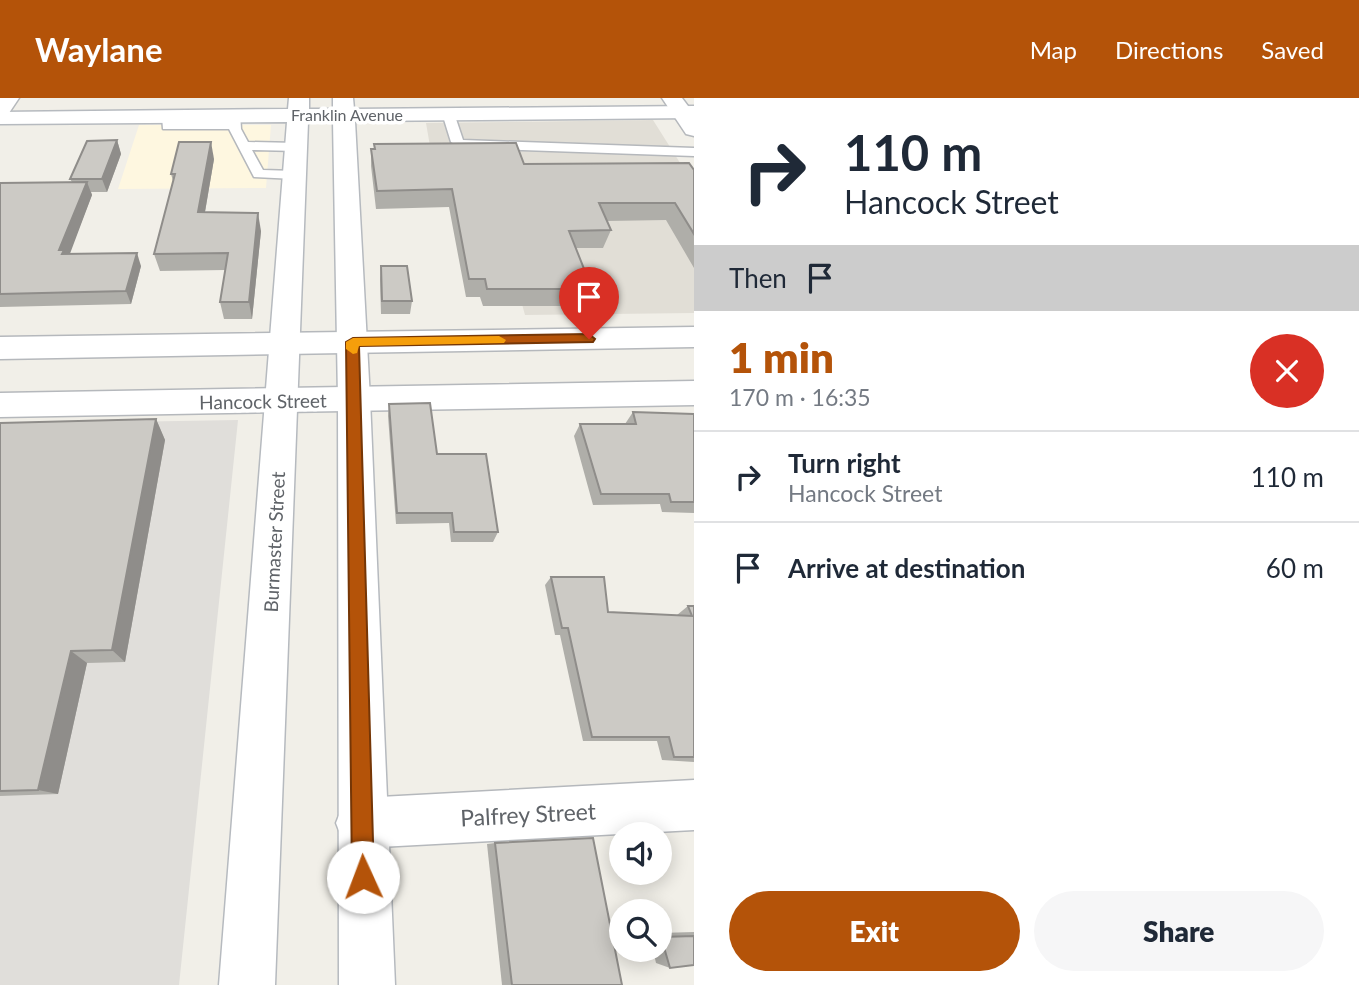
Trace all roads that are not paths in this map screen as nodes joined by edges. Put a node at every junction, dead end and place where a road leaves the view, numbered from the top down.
1 (9, 98) edge
2 (344, 106) edge
3 (683, 107) edge
4 (0, 112) edge
5 (448, 113) junction
6 (0, 118) edge
7 (235, 120) junction
8 (694, 130) edge
9 (297, 134) edge
10 (244, 146) junction
11 (694, 152) edge
12 (694, 337) edge
13 (353, 342) junction
14 (285, 345) junction
15 (0, 348) edge
16 (694, 393) edge
17 (354, 399) junction
18 (282, 402) junction
19 (0, 405) edge
20 (694, 805) edge
21 (361, 823) junction
22 (247, 985) edge
23 (367, 985) edge

1 - 4 main road
2 - 5 main road, Franklin Avenue
2 - 9 main road, Franklin Avenue
2 - 13 main road
3 - 5 main road, Franklin Avenue
3 - 8 main road
5 - 11 lane
6 - 7 main road, Franklin Avenue
7 - 9 main road, Franklin Avenue
7 - 10 lane
9 - 10 lane
9 - 10 lane
9 - 14 main road, Burmaster Street
12 - 13 main road
13 - 14 main road
13 - 17 main road
14 - 15 main road
14 - 18 main road, Burmaster Street
16 - 17 main road, Hancock Street
17 - 18 main road, Hancock Street
17 - 21 main road
18 - 19 main road, Hancock Street
18 - 22 main road, Burmaster Street
20 - 21 main road, Palfrey Street
21 - 23 main road

